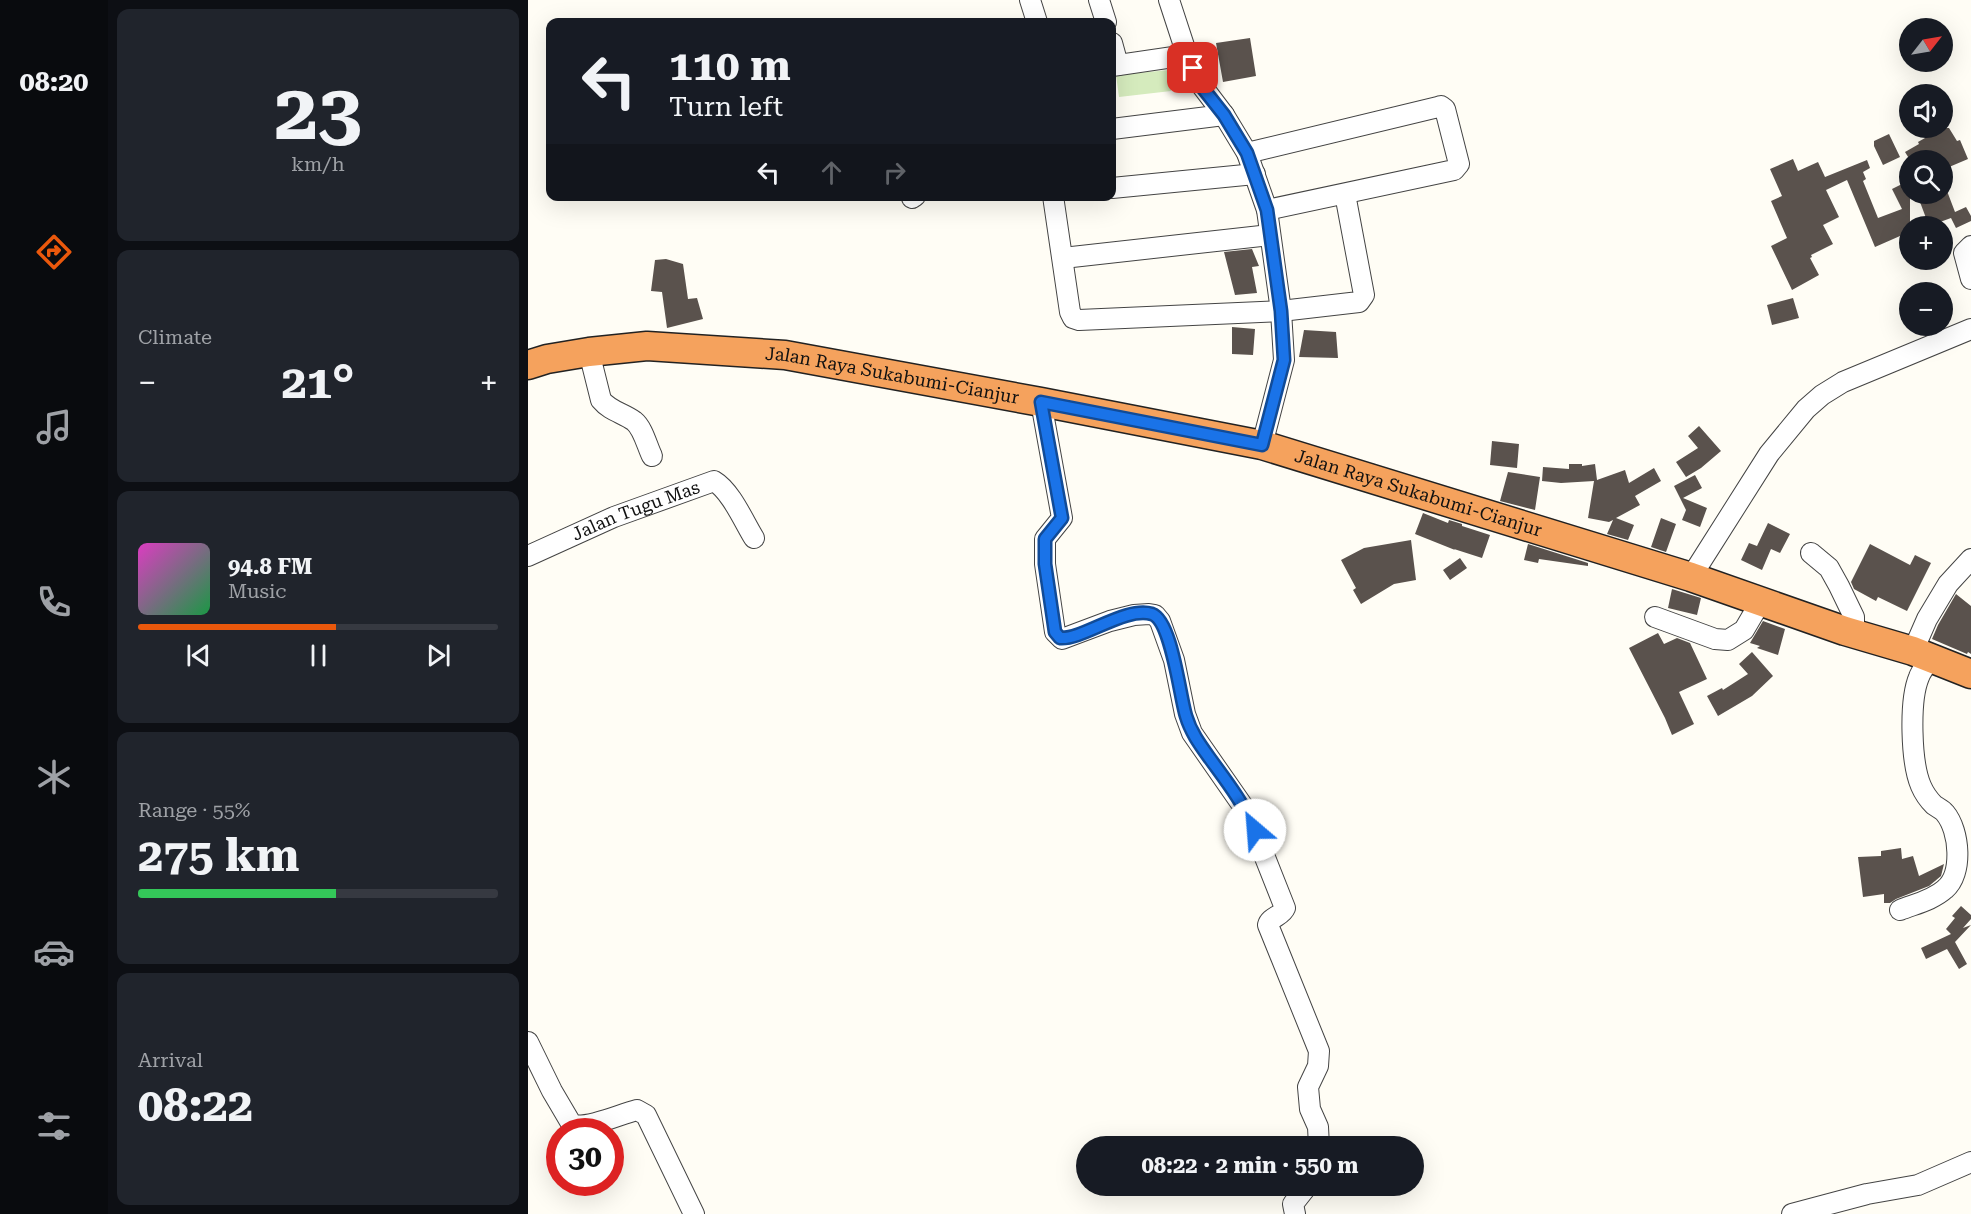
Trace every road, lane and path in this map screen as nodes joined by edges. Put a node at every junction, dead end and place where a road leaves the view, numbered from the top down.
1 (1030, 0) edge
2 (1099, 0) edge
3 (1169, 0) edge
4 (1036, 18) edge
5 (1105, 18) edge
6 (1187, 55) junction
7 (1116, 65) edge
8 (1224, 115) junction
9 (1116, 128) edge
10 (1247, 153) junction
11 (1255, 174) junction
12 (1116, 188) edge
13 (1345, 194) junction
14 (1054, 201) edge
15 (1267, 210) junction
16 (1270, 235) junction
17 (1971, 246) edge
18 (1063, 258) junction
19 (1971, 279) edge
20 (1281, 311) junction
21 (1971, 329) edge
22 (590, 352) junction
23 (528, 366) edge
24 (1041, 402) junction
25 (1265, 432) junction
26 (652, 456) dead end
27 (754, 538) dead end
28 (1811, 553) dead end
29 (528, 556) edge
30 (1971, 559) edge
31 (1691, 577) junction
32 (1761, 602) junction
33 (1655, 618) dead end
34 (1854, 634) junction
35 (1922, 654) junction
36 (1971, 674) edge
37 (1900, 910) dead end
38 (528, 1042) edge
39 (1318, 1136) edge
40 (1971, 1162) edge
41 (1299, 1196) edge
42 (694, 1214) edge
43 (1295, 1214) edge
44 (1792, 1214) edge

1 - 4 street
2 - 5 street
3 - 6 street
6 - 7 street
6 - 8 street
8 - 9 street
8 - 10 street
10 - 11 street
10 - 13 street
11 - 12 street
11 - 15 street
13 - 15 street
13 - 20 street
14 - 18 street
15 - 16 street
16 - 18 street
16 - 20 street
17 - 19 street
18 - 20 street
20 - 25 street
21 - 31 street
22 - 23 highway, Jalan Raya Sukabumi-Cianjur
22 - 24 highway, Jalan Raya Sukabumi-Cianjur
22 - 26 street
24 - 25 highway, Jalan Raya Sukabumi-Cianjur
24 - 39 street
25 - 31 highway, Jalan Raya Sukabumi-Cianjur
27 - 29 street, Jalan Tugu Mas
28 - 34 street
30 - 35 street
31 - 32 highway, Jalan Raya Sukabumi-Cianjur
32 - 33 street
32 - 34 highway, Jalan Raya Sukabumi-Cianjur
34 - 35 highway, Jalan Raya Sukabumi-Cianjur
35 - 36 highway, Jalan Raya Sukabumi-Cianjur
35 - 37 street
38 - 42 street
40 - 44 street
41 - 43 street

